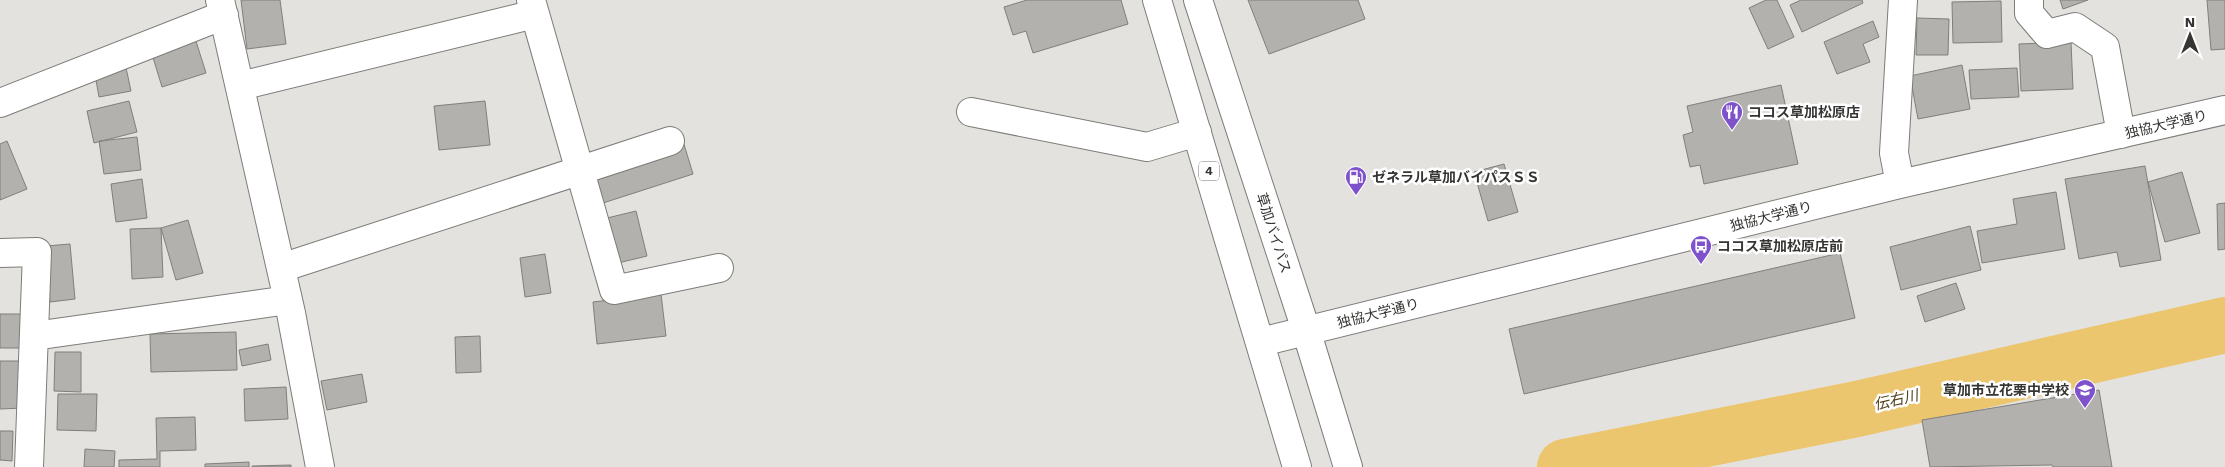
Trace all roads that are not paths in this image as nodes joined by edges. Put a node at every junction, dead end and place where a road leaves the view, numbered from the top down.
1 (1157, 0) edge
2 (1198, 0) edge
3 (1903, 0) edge
4 (2029, 0) edge
5 (222, 7) edge
6 (533, 7) edge
7 (240, 86) junction
8 (0, 103) edge
9 (2225, 110) edge
10 (970, 112) dead end
11 (1197, 132) junction
12 (2121, 134) junction
13 (670, 141) dead end
14 (580, 170) junction
15 (1900, 184) junction
16 (0, 253) edge
17 (281, 268) junction
18 (719, 268) dead end
19 (288, 300) junction
20 (1306, 330) junction
21 (34, 336) junction
22 (1261, 342) junction
23 (1347, 464) edge
24 (29, 467) edge
25 (320, 467) edge
26 (1298, 467) edge

1 - 11 main road, 4
2 - 20 main road, 草加バイパス
3 - 15 main road
4 - 12 main road
5 - 7 main road
5 - 8 main road
6 - 7 main road
6 - 14 main road
7 - 17 main road
9 - 12 main road, 独協大学通り
10 - 11 main road
11 - 22 main road, 4
12 - 15 main road, 独協大学通り
13 - 14 main road
14 - 17 main road
14 - 18 main road
15 - 20 main road, 独協大学通り
16 - 21 main road
17 - 19 main road
19 - 21 main road
19 - 25 main road
20 - 22 main road, 独協大学通り
20 - 23 main road, 草加バイパス
21 - 24 main road
22 - 26 main road, 4

